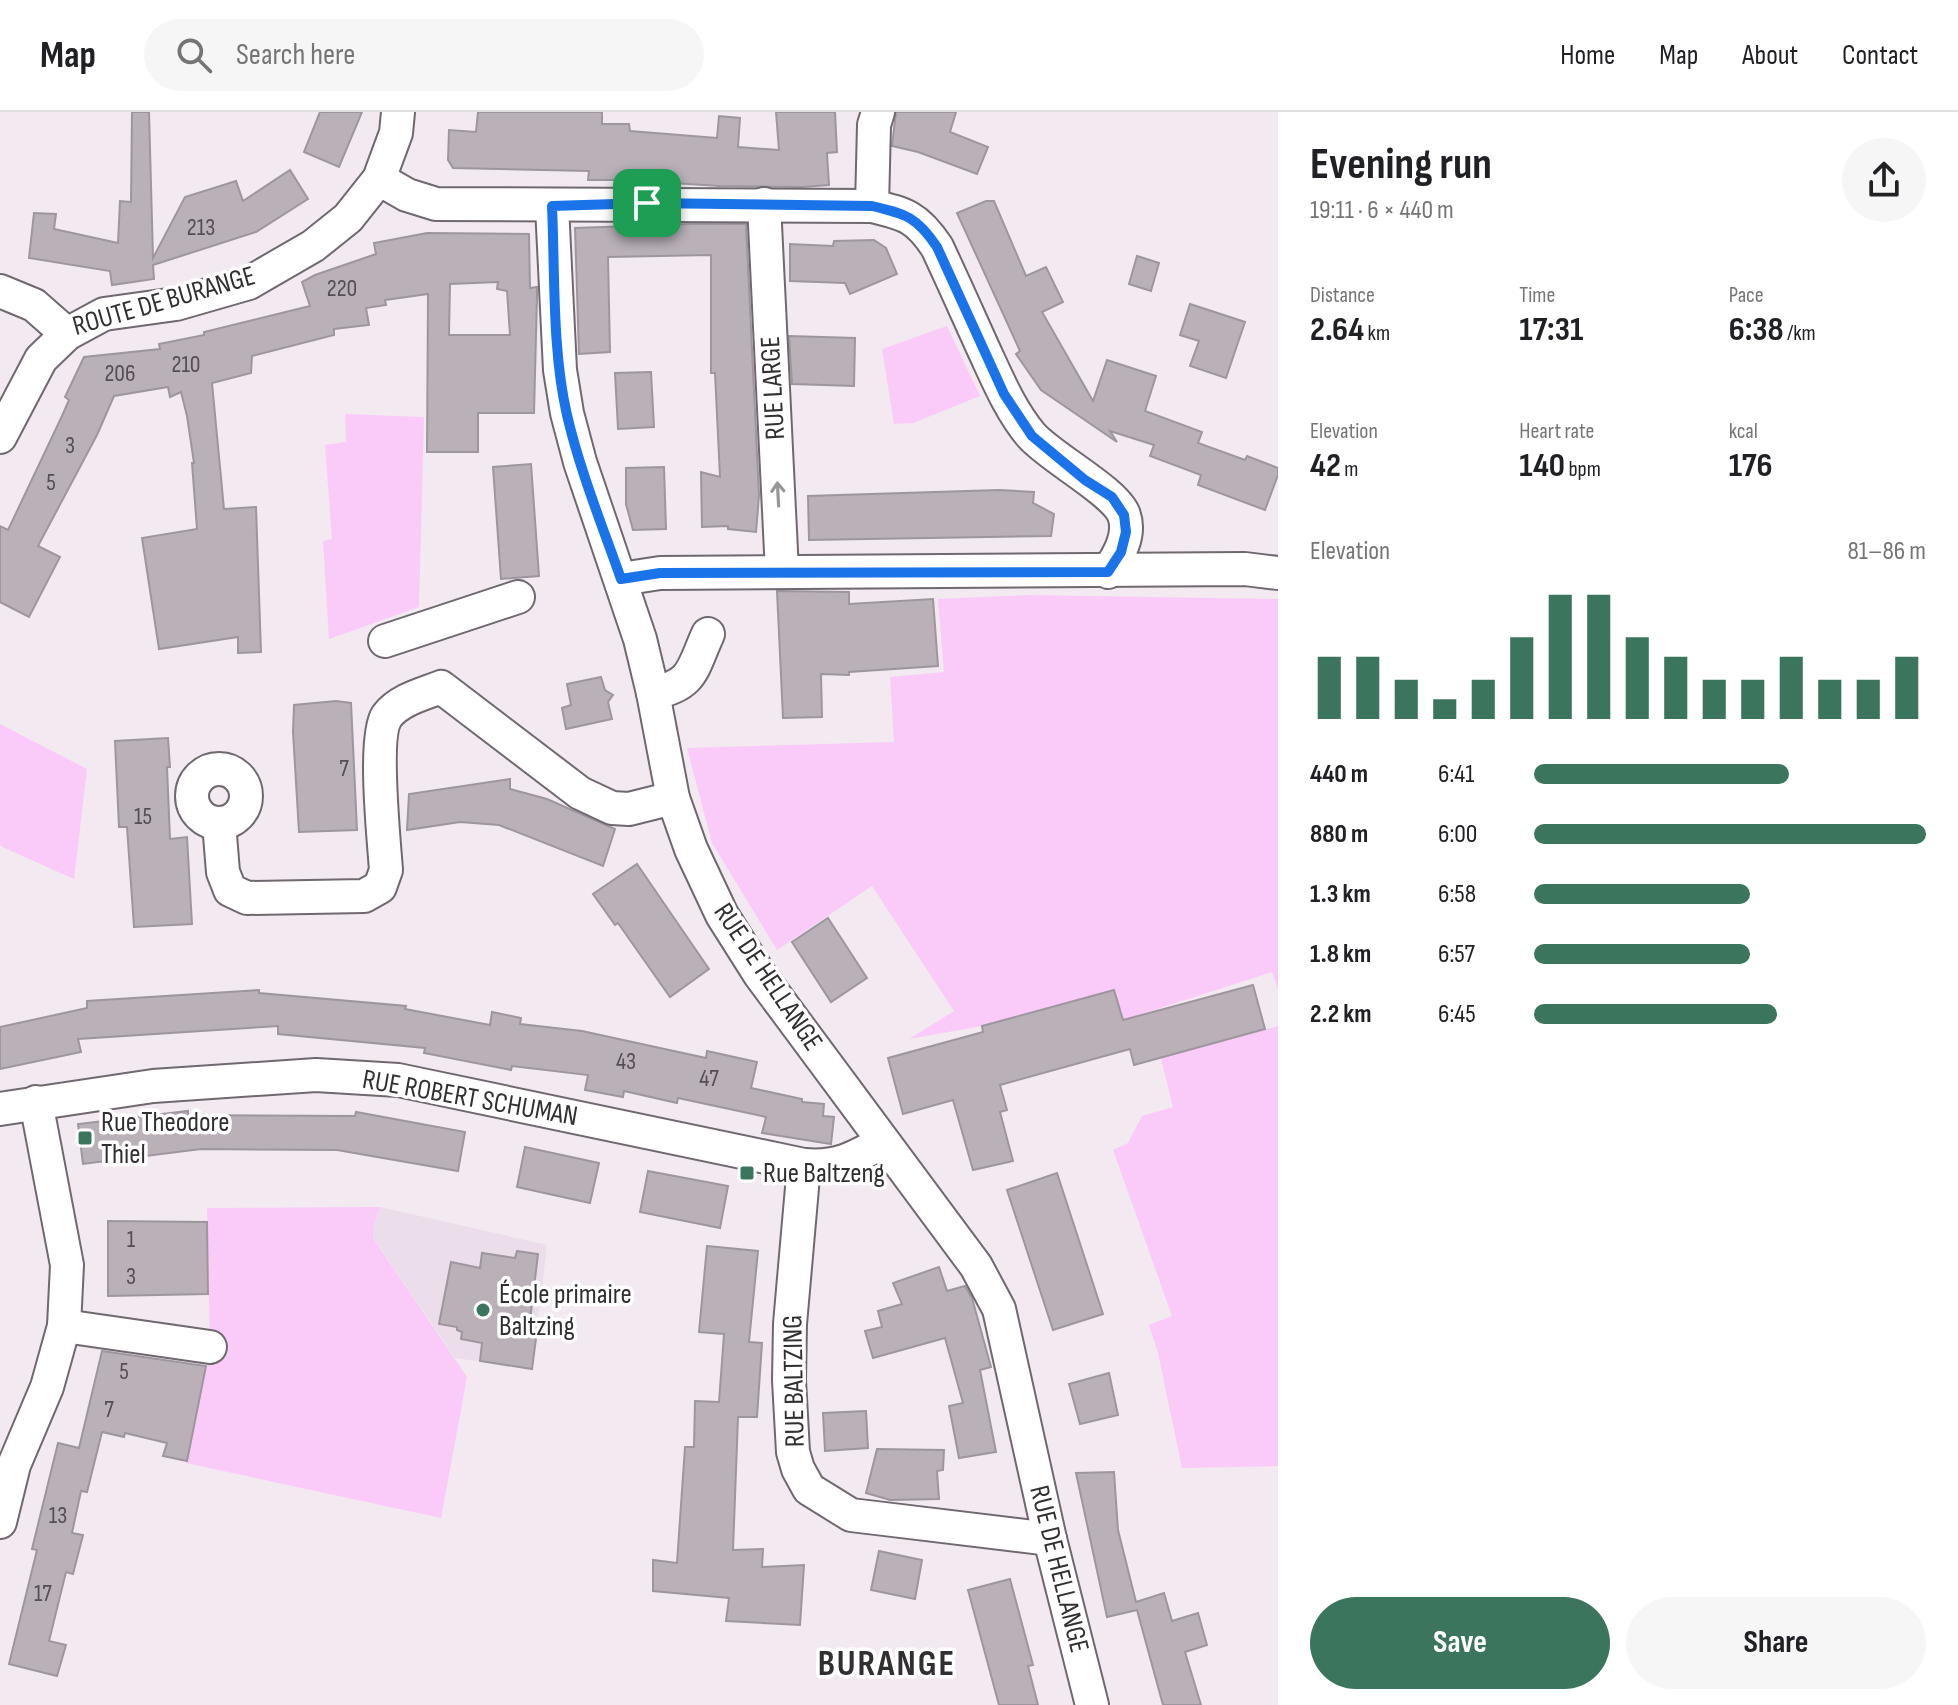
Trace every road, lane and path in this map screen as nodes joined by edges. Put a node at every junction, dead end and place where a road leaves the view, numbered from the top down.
1 (398, 112) edge
2 (878, 112) edge
3 (379, 179) junction
4 (764, 204) junction
5 (552, 206) junction
6 (872, 206) junction
7 (0, 291) edge
8 (67, 334) junction
9 (0, 437) edge
10 (782, 572) junction
11 (1108, 572) junction
12 (1278, 573) edge
13 (621, 579) junction
14 (518, 597) dead end
15 (708, 634) dead end
16 (385, 641) dead end
17 (653, 693) junction
18 (673, 798) junction
19 (219, 823) dead end
20 (36, 1102) junction
21 (0, 1109) edge
22 (883, 1142) junction
23 (804, 1165) junction
24 (64, 1326) junction
25 (210, 1347) dead end
26 (7, 1462) edge
27 (0, 1522) edge
28 (1050, 1539) junction
29 (1092, 1705) edge

1 - 3 street, ROUTE DE BURANGE
2 - 6 street
3 - 5 street
3 - 8 street, ROUTE DE BURANGE
4 - 5 street
4 - 6 street
10 -> 4 street, RUE LARGE
5 - 13 street, RUE DE HELLANGE
6 - 11 street
7 - 8 street, ROUTE DE BURANGE
8 - 9 street
10 - 11 street
10 - 13 street
11 - 12 street
13 - 17 street, RUE DE HELLANGE
14 - 16 street
15 - 17 street
17 - 18 street, RUE DE HELLANGE
18 - 19 street
18 - 22 street, RUE DE HELLANGE
20 - 21 street, RUE ROBERT SCHUMAN
20 - 23 street, RUE ROBERT SCHUMAN
20 - 24 street
22 - 23 street, RUE ROBERT SCHUMAN
22 - 28 street, RUE DE HELLANGE
23 - 28 street, RUE BALTZING
24 - 25 street
24 - 26 street
26 - 27 street
28 - 29 street, RUE DE HELLANGE

